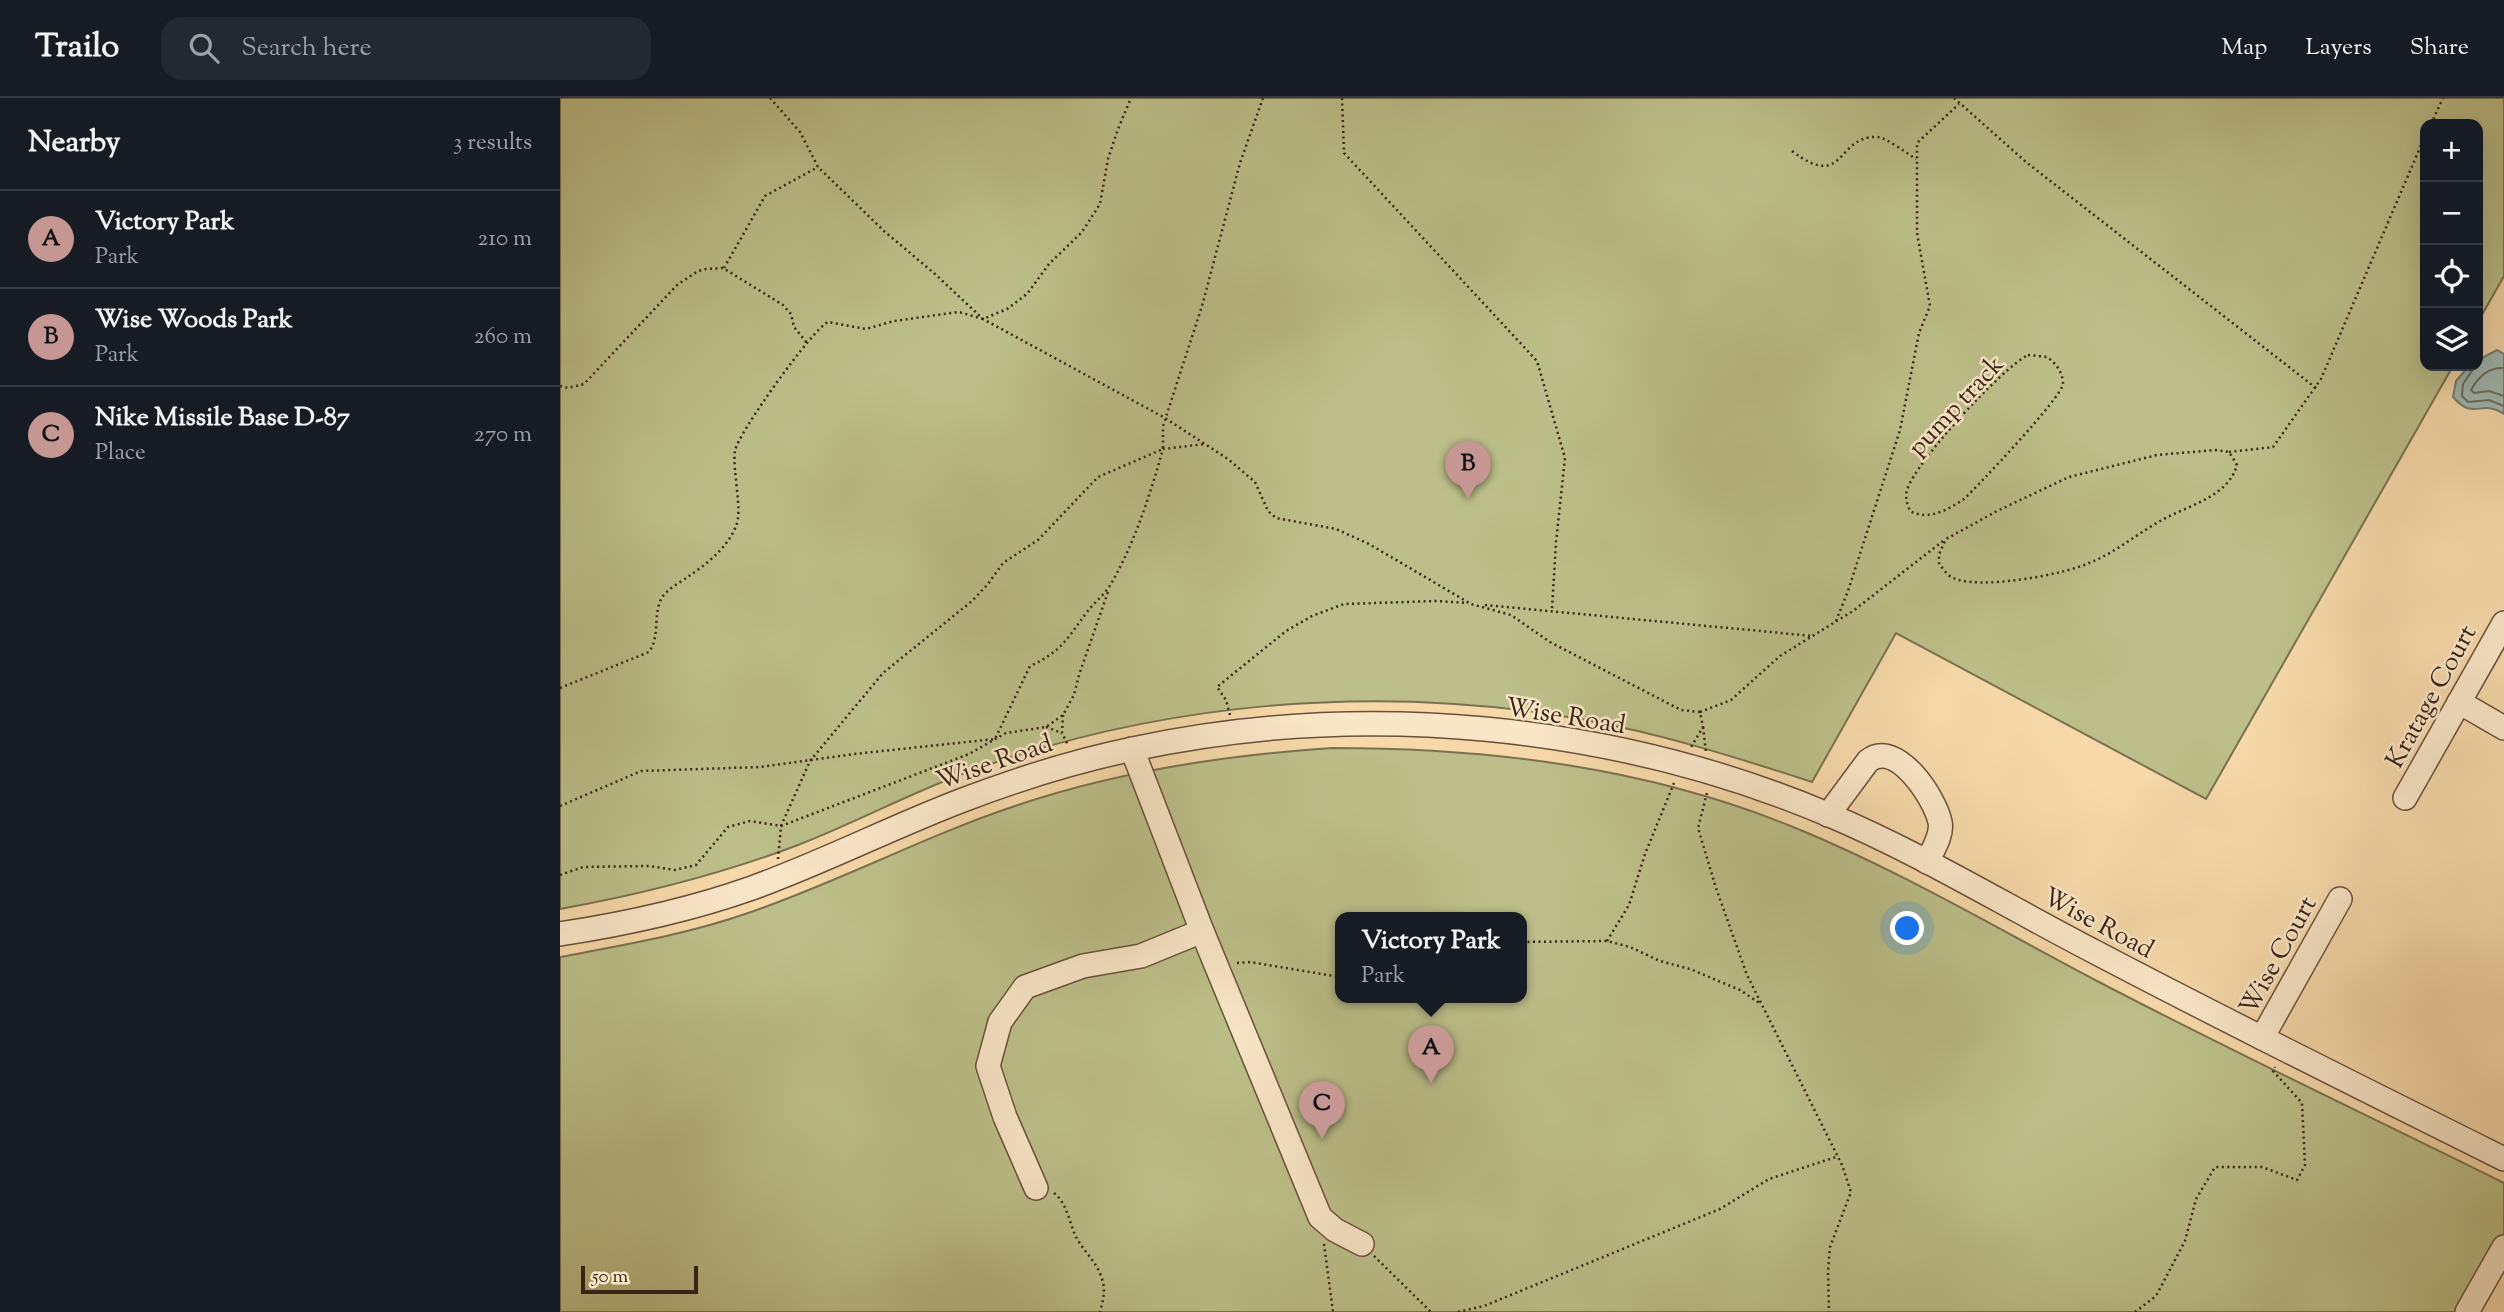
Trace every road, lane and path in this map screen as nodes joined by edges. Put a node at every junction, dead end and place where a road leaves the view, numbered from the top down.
1 (769, 98) edge
2 (1131, 98) edge
3 (1263, 98) edge
4 (1342, 98) edge
5 (1954, 98) edge
6 (2444, 98) edge
7 (1959, 104) junction
8 (2434, 119) edge
9 (2420, 148) edge
10 (1792, 151) dead end
11 (1916, 159) junction
12 (818, 167) junction
13 (723, 268) junction
14 (983, 319) junction
15 (807, 343) junction
16 (560, 386) edge
17 (2316, 388) junction
18 (1165, 418) junction
19 (1205, 444) junction
20 (1163, 449) junction
21 (2229, 452) junction
22 (1975, 489) joint
23 (1946, 538) junction
24 (1110, 587) junction
25 (1471, 604) junction
26 (1552, 609) junction
27 (1836, 621) junction
28 (2504, 623) edge
29 (1813, 636) junction
30 (560, 688) edge
31 (2459, 702) junction
32 (1700, 712) junction
33 (1063, 715) junction
34 (1046, 727) junction
35 (1703, 727) junction
36 (2504, 728) edge
37 (1234, 732) junction
38 (1062, 733) junction
39 (995, 739) junction
40 (1132, 749) junction
41 (810, 761) junction
42 (1076, 763) junction
43 (1695, 769) junction
44 (2405, 798) dead end
45 (560, 806) edge
46 (1828, 815) junction
47 (780, 826) junction
48 (1927, 862) junction
49 (560, 875) edge
50 (777, 878) junction
51 (2340, 899) dead end
52 (1202, 931) junction
53 (560, 934) edge
54 (1606, 941) junction
55 (1527, 942) edge
56 (1217, 965) junction
57 (1335, 975) edge
58 (1762, 1004) junction
59 (2272, 1043) junction
60 (1836, 1157) junction
61 (2504, 1159) edge
62 (1036, 1188) joint
63 (1320, 1217) junction
64 (1362, 1244) joint
65 (2504, 1247) edge
66 (1100, 1312) edge
67 (1331, 1312) edge
68 (1431, 1312) edge
69 (1458, 1312) edge
70 (1829, 1312) edge
71 (2136, 1312) edge
72 (2467, 1312) edge

1 - 12 path
2 - 14 path
3 - 18 path
4 - 26 path
5 - 7 path
6 - 8 path
7 - 11 path
7 - 17 path
9 - 17 path
10 - 11 path
11 - 27 path
12 - 13 path
12 - 14 path
13 - 15 path
13 - 16 path
14 - 15 path
14 - 18 path
15 - 30 path
17 - 21 path
18 - 19 path
18 - 20 path
19 - 20 path
19 - 25 path
20 - 24 path
20 - 41 path
21 - 23 path
21 - 23 path
22 - 22 path, pump track
23 - 27 path
24 - 33 path
24 - 39 path
25 - 26 path
25 - 32 path
25 - 37 path
26 - 29 path
27 - 29 path
28 - 31 street, Kratage Court
29 - 32 path
31 - 36 street
31 - 44 street, Kratage Court
32 - 35 path
33 - 34 path
33 - 38 path
34 - 38 path
34 - 39 path
35 - 43 path
35 - 43 path
37 - 40 street, Wise Road
37 - 43 street, Wise Road
38 - 42 path
39 - 41 path
39 - 47 path
40 - 42 street, Wise Road
40 - 52 street
41 - 45 path
41 - 47 path
42 - 50 street, Wise Road
43 - 46 street, Wise Road
43 - 54 path
43 - 58 path
46 - 48 street, Wise Road
46 - 48 street
47 - 49 path
47 - 50 path
48 - 59 street, Wise Road
50 - 53 street, Wise Road
51 - 59 street, Wise Court
52 - 56 street
52 - 62 street
54 - 55 path
54 - 58 path
56 - 57 path
56 - 63 street
58 - 60 path
59 - 61 street, Wise Road
59 - 71 path
60 - 69 path
60 - 70 path
62 - 66 path
63 - 64 street
63 - 67 path
64 - 68 path
65 - 72 street

